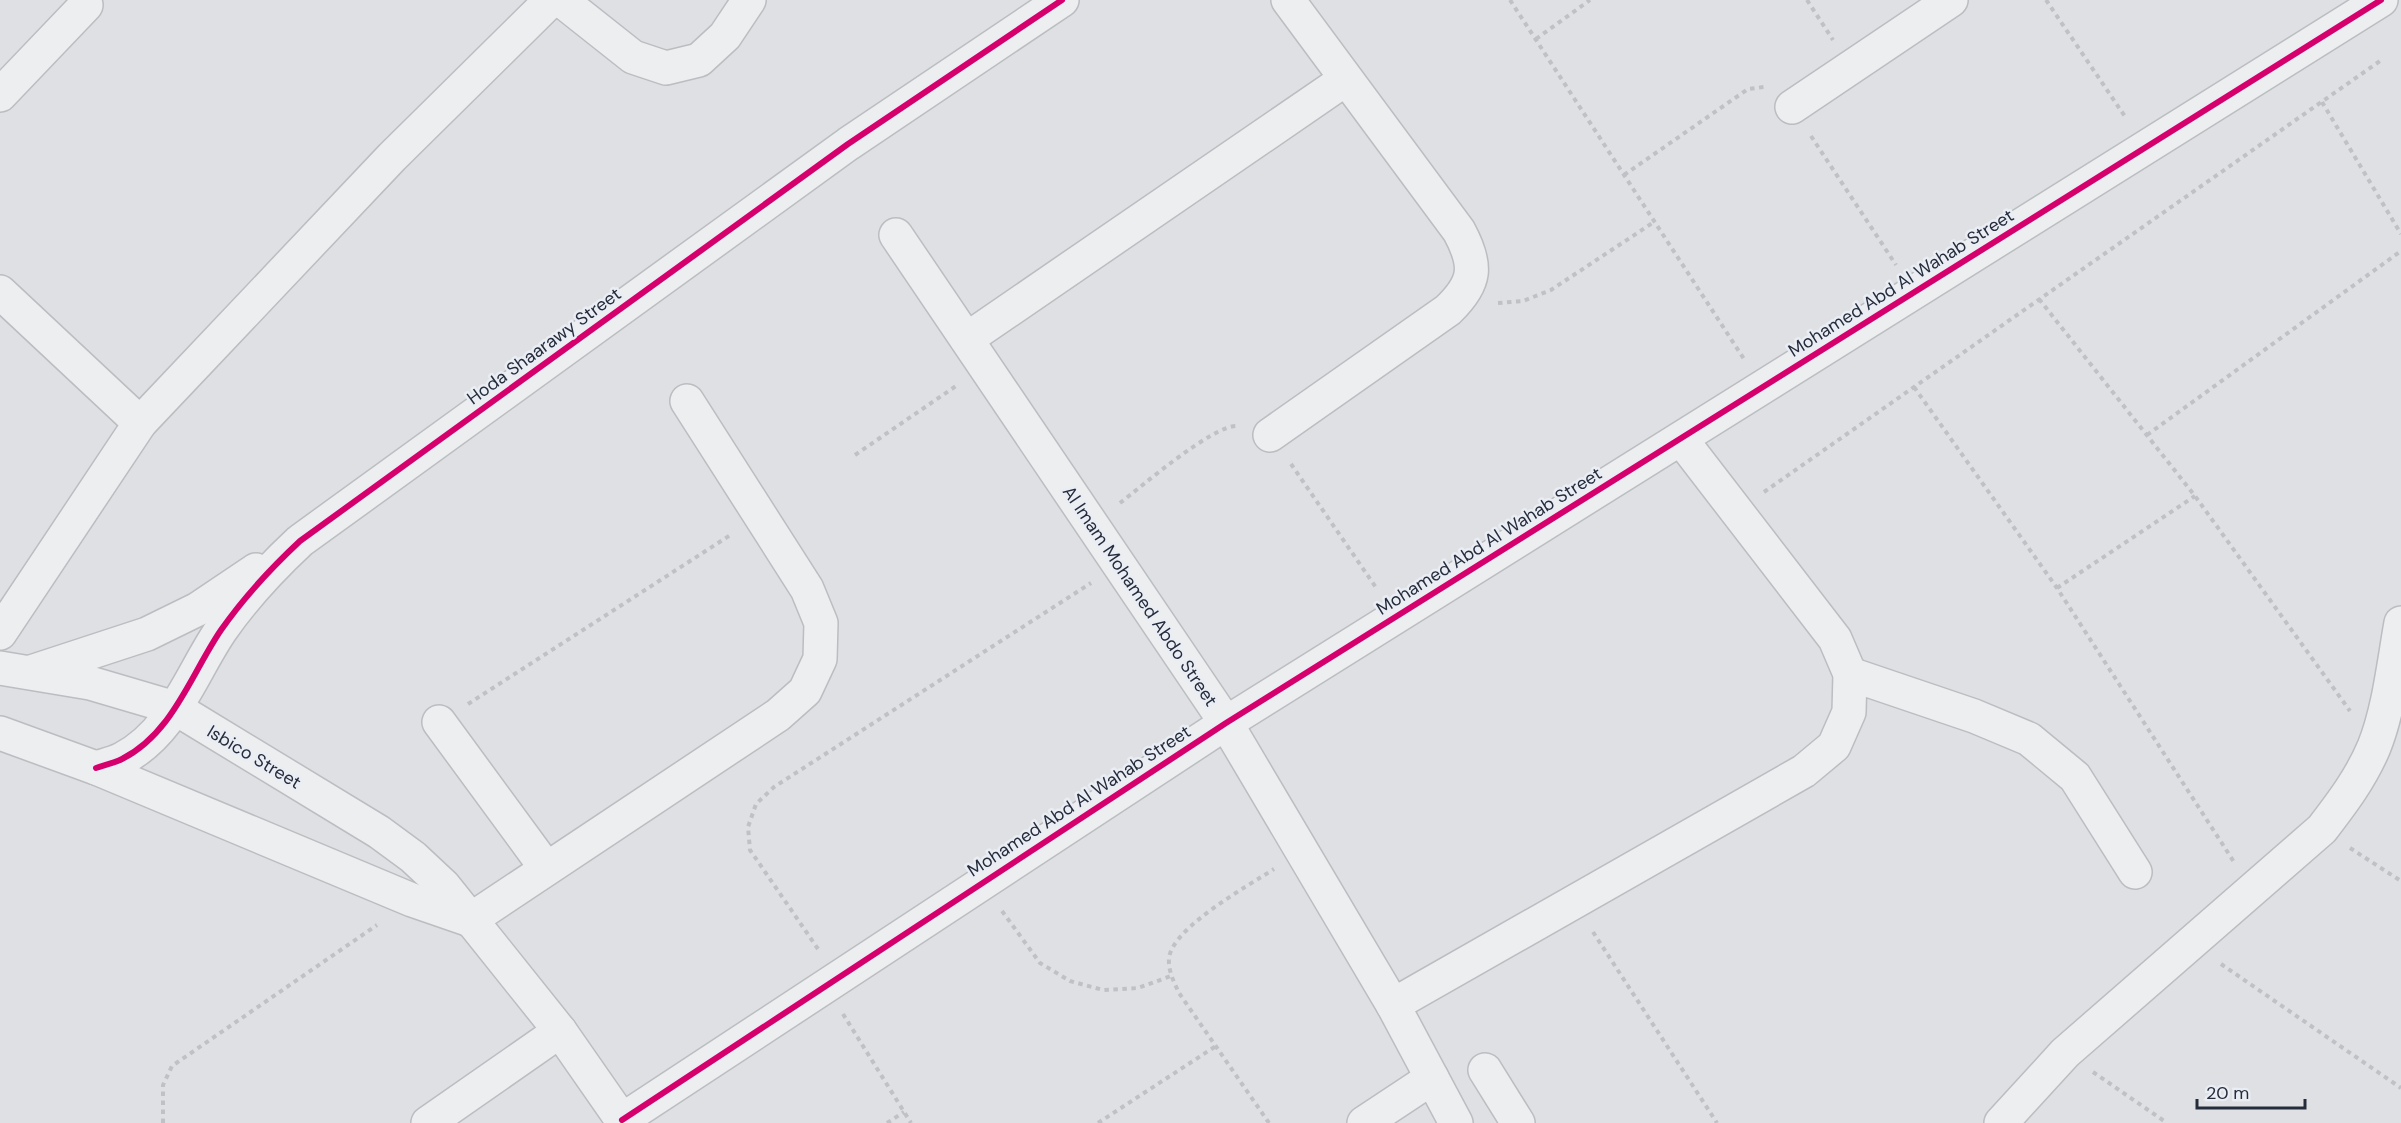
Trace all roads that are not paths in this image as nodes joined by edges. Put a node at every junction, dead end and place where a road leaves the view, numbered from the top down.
1 (551, 0) edge
2 (561, 0) edge
3 (749, 0) edge
4 (1062, 0) edge
5 (1288, 0) edge
6 (1951, 0) edge
7 (2381, 0) edge
8 (86, 5) dead end
9 (1346, 79) junction
10 (0, 95) edge
11 (1792, 107) road end
12 (896, 236) dead end
13 (0, 292) edge
14 (967, 339) junction
15 (687, 401) dead end
16 (140, 423) junction
17 (1270, 435) road end
18 (1681, 439) junction
19 (300, 542) junction
20 (2401, 623) edge
21 (0, 633) edge
22 (14, 670) edge
23 (1850, 674) junction
24 (175, 708) junction
25 (439, 722) road end
26 (1226, 723) junction
27 (0, 733) edge
28 (96, 768) junction
29 (546, 868) junction
30 (2135, 872) dead end
31 (470, 920) junction
32 (1393, 1005) junction
33 (560, 1031) junction
34 (1485, 1070) dead end
35 (1432, 1078) junction
36 (623, 1122) edge
37 (428, 1123) edge
38 (1364, 1123) edge
39 (1456, 1123) edge
40 (1518, 1123) edge
41 (2001, 1123) edge

1 - 16 street
2 - 3 street
4 - 19 street, Hoda Shaarawy Street
5 - 9 street
6 - 11 street
7 - 18 street, Mohamed Abd Al Wahab Street
8 - 10 street
9 - 14 street
9 - 17 street
12 - 14 street, Al Imam Mohamed Abdo Street
13 - 16 street
14 - 26 street, Al Imam Mohamed Abdo Street
15 - 29 street
16 - 21 street
18 - 23 street
18 - 26 street, Mohamed Abd Al Wahab Street
19 - 22 street
19 - 24 street, Hoda Shaarawy Street
20 - 41 street
22 - 24 street, Isbico Street
23 - 30 street
23 - 32 street
24 - 28 street, Hoda Shaarawy Street
24 - 31 street, Isbico Street
25 - 29 street
26 - 32 street, Al Imam Mohamed Abdo Street
26 - 36 street, Mohamed Abd Al Wahab Street
27 - 28 street
28 - 31 street
29 - 31 street
31 - 33 street, Isbico Street
32 - 35 street, Al Imam Mohamed Abdo Street
33 - 36 street, Isbico Street
33 - 37 street
34 - 40 street
35 - 38 street
35 - 39 street, Al Imam Mohamed Abdo Street

